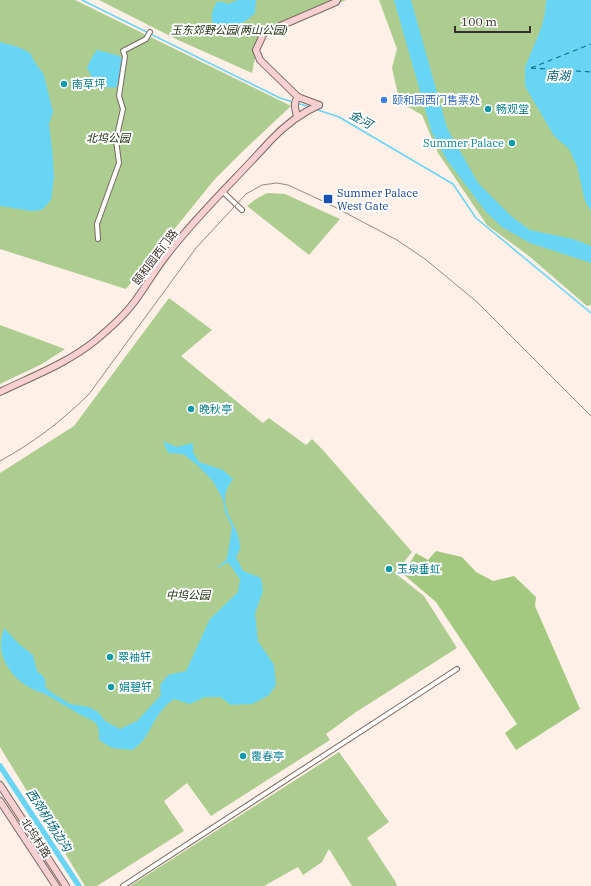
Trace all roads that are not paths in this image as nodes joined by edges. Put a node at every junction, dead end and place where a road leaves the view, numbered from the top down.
1 (337, 0) edge
2 (149, 33) dead end
3 (296, 100) junction
4 (297, 116) junction
5 (223, 192) junction
6 (242, 210) dead end
7 (98, 239) dead end
8 (0, 392) edge
9 (457, 669) dead end
10 (0, 785) edge
11 (0, 801) edge
12 (56, 886) edge
13 (66, 886) edge
14 (123, 886) edge

1 - 3 street
2 - 7 street
3 - 4 street
3 - 4 street, 颐和园西门路
4 - 5 street, 颐和园西门路
5 - 6 street
5 - 8 street, 颐和园西门路
9 - 14 street
10 - 13 street, 北坞村路
11 - 12 street, 北坞村路

